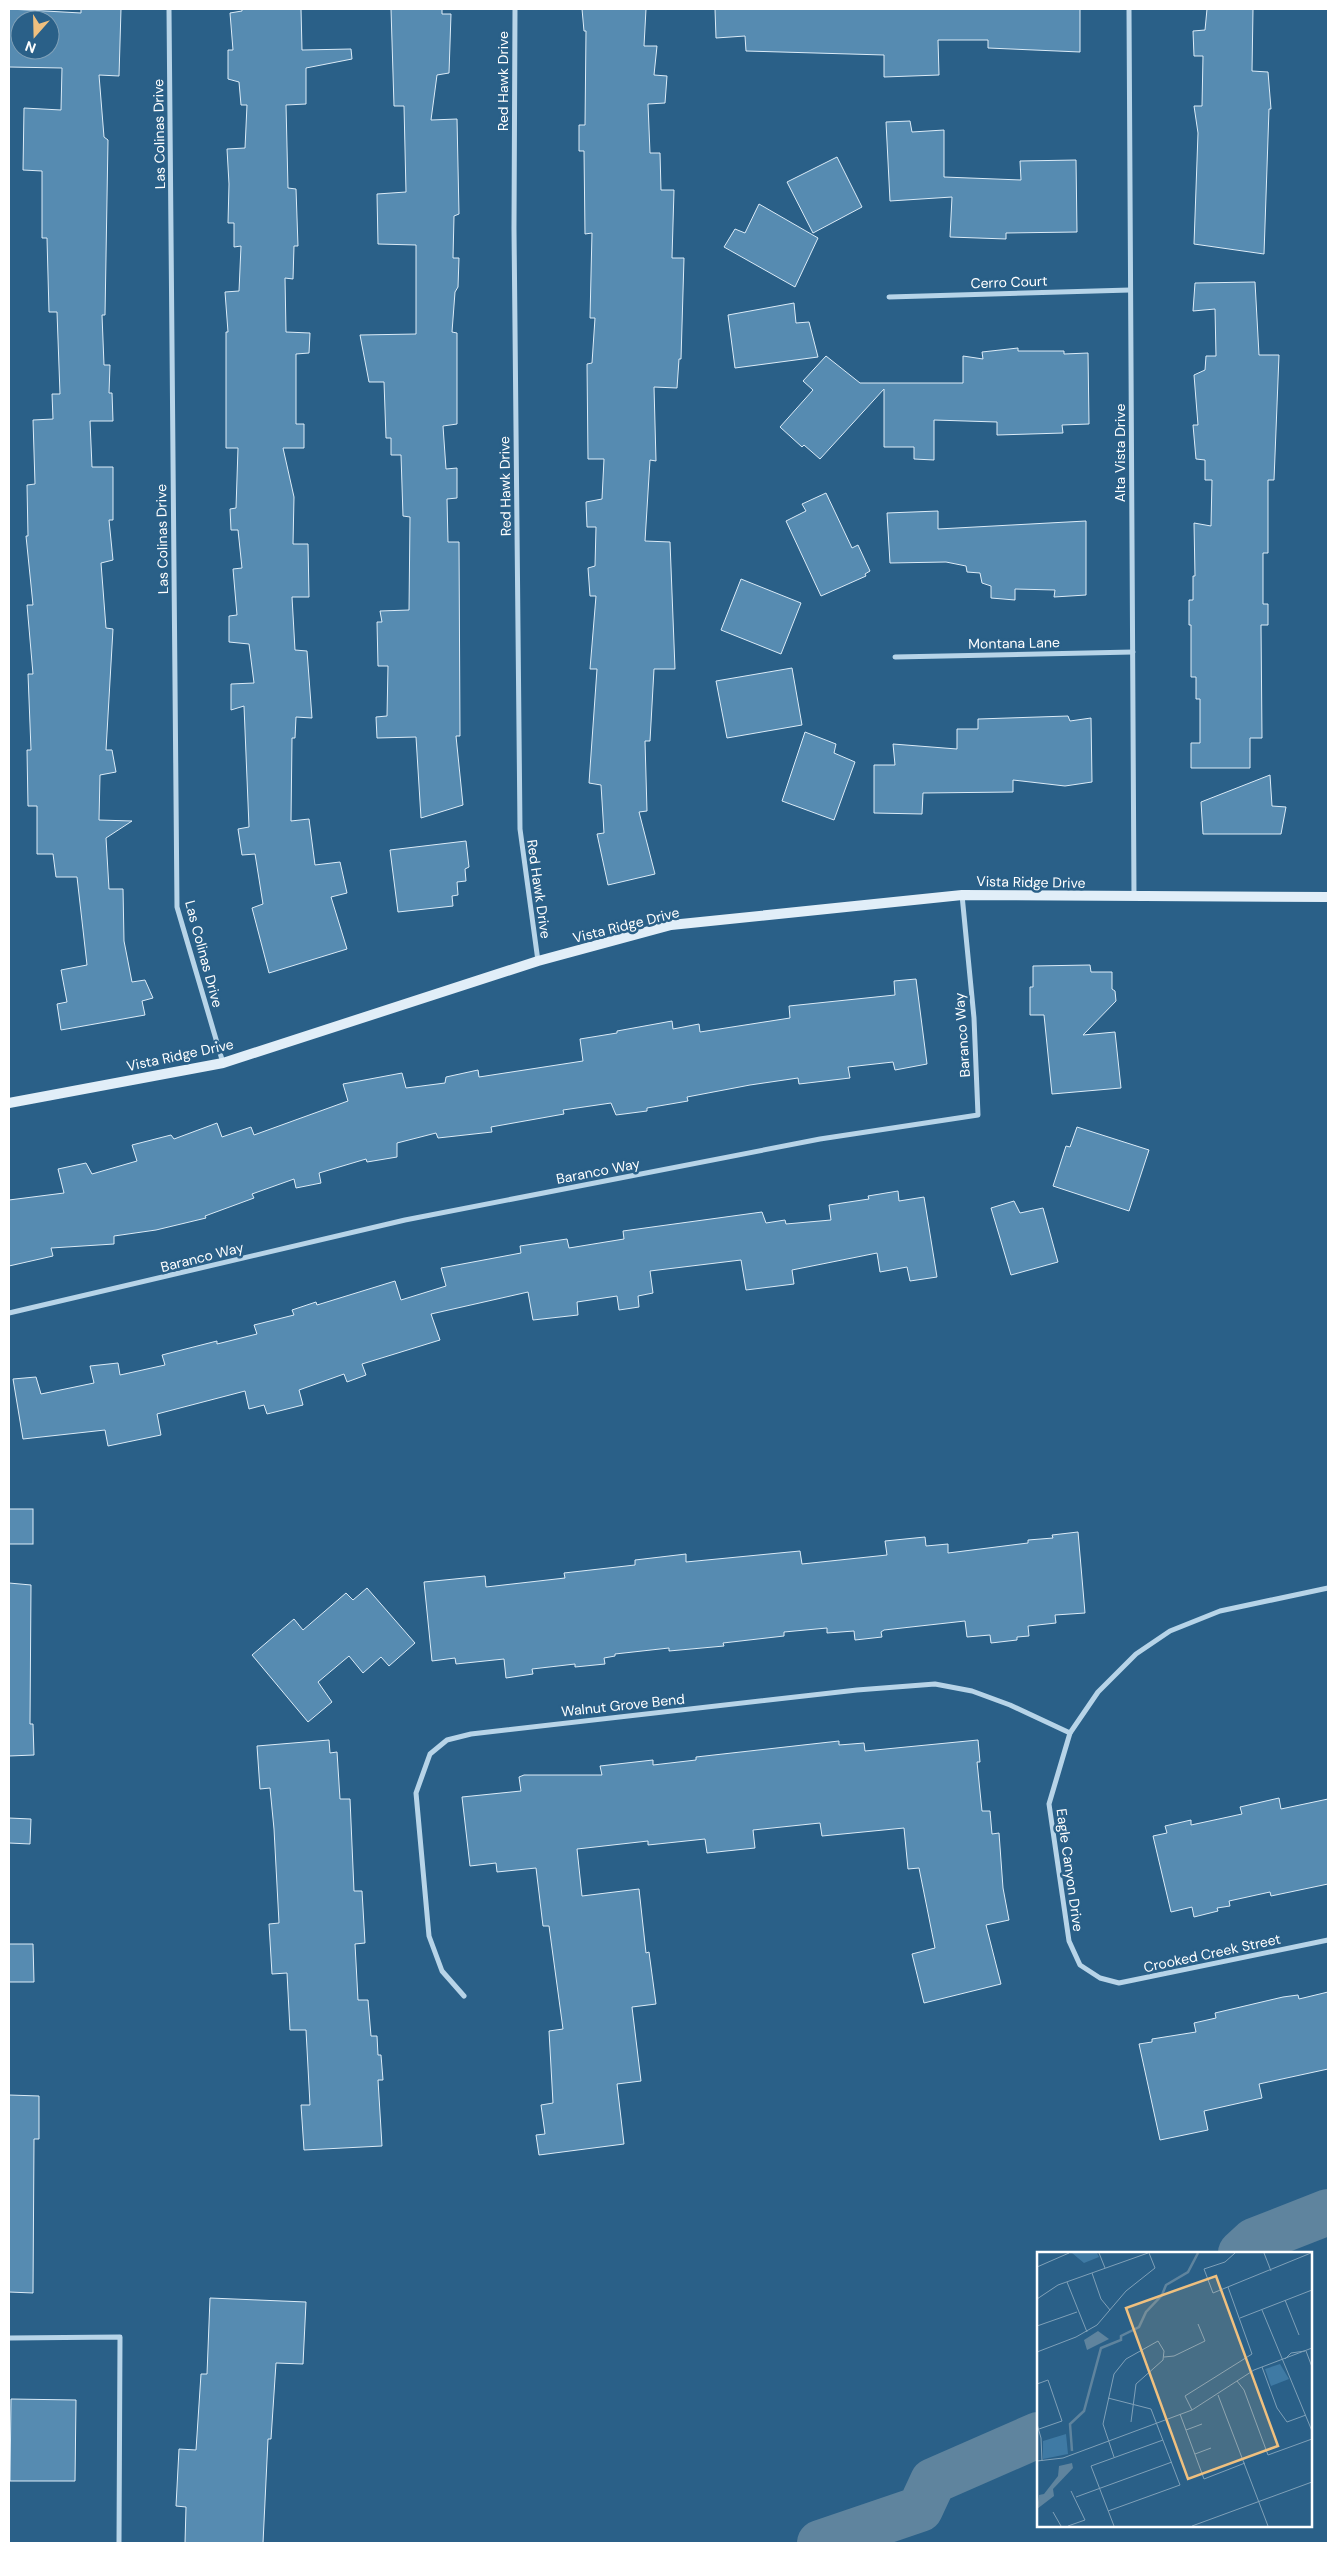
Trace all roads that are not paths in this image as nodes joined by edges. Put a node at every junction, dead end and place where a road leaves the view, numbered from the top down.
1 (169, 9) edge
2 (515, 9) edge
3 (1129, 9) edge
4 (1130, 290) junction
5 (889, 297) dead end
6 (1133, 652) junction
7 (895, 657) dead end
8 (962, 895) junction
9 (1134, 896) junction
10 (1328, 898) edge
11 (538, 961) junction
12 (222, 1063) junction
13 (9, 1103) edge
14 (9, 1313) edge
15 (1328, 1588) edge
16 (1070, 1733) junction
17 (1328, 1940) edge
18 (1100, 1978) joint
19 (464, 1996) dead end
20 (9, 2338) edge
21 (118, 2543) edge

1 - 12 street, Las Colinas Drive
2 - 11 street, Red Hawk Drive
3 - 4 street, Alta Vista Drive
4 - 5 street, Cerro Court
4 - 6 street, Alta Vista Drive
6 - 7 street, Montana Lane
6 - 9 street, Alta Vista Drive
8 - 9 street, Vista Ridge Drive
8 - 11 street, Vista Ridge Drive
8 - 14 street, Baranco Way
9 - 10 street, Vista Ridge Drive
11 - 12 street, Vista Ridge Drive
12 - 13 street, Vista Ridge Drive
15 - 16 street, Eagle Canyon Drive
16 - 18 street, Eagle Canyon Drive
16 - 19 street, Walnut Grove Bend
17 - 18 street, Crooked Creek Street
20 - 21 street

